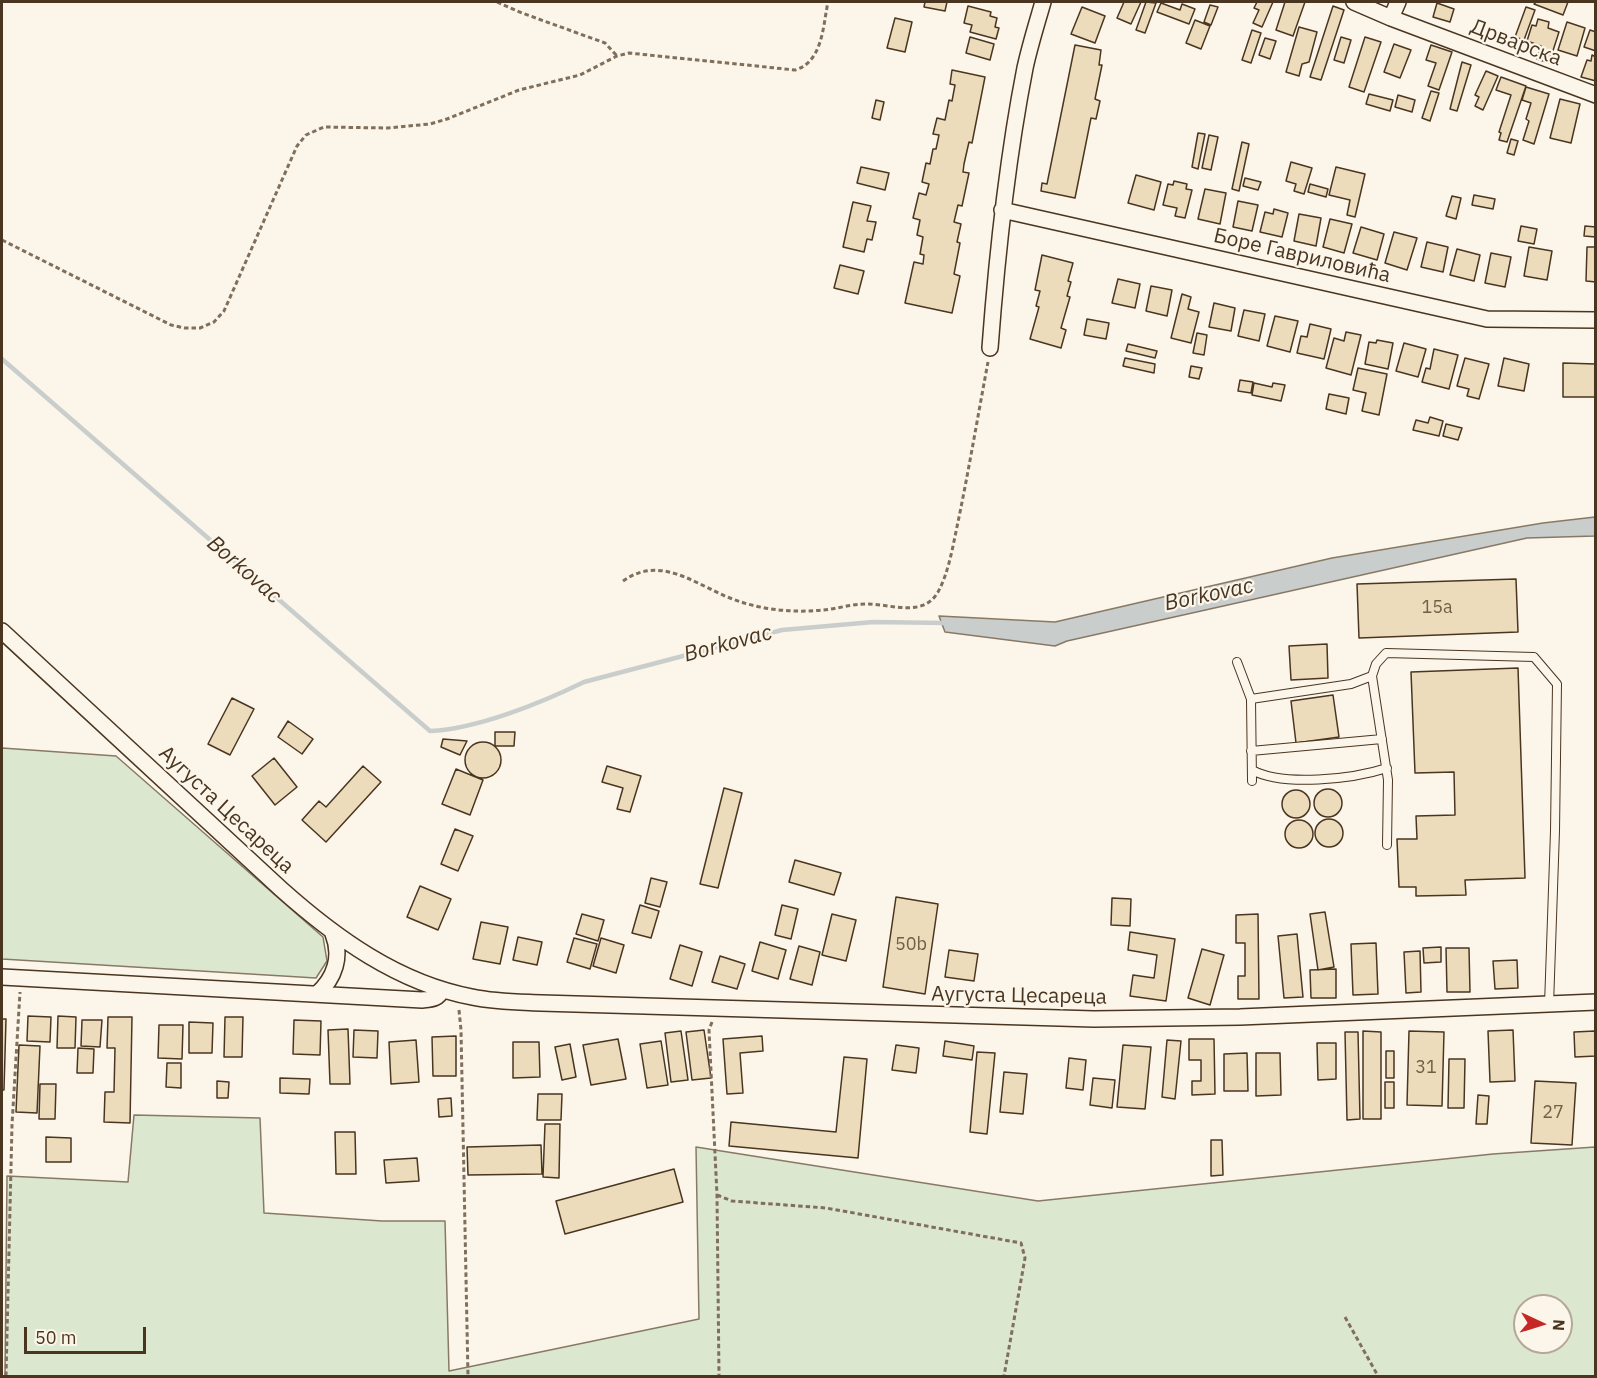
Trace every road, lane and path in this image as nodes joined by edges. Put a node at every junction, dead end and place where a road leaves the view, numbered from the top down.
1 (496, 2) edge
2 (828, 2) edge
3 (1043, 2) edge
4 (1354, 2) edge
5 (1398, 2) edge
6 (1391, 18) junction
7 (617, 57) junction
8 (1596, 95) edge
9 (1002, 210) junction
10 (2, 240) edge
11 (1596, 321) edge
12 (990, 348) joint
13 (623, 581) dead end
14 (2, 631) edge
15 (1237, 662) dead end
16 (1372, 676) junction
17 (1251, 699) junction
18 (1382, 739) junction
19 (1251, 751) junction
20 (1387, 768) junction
21 (1251, 770) junction
22 (1251, 781) dead end
23 (1386, 845) dead end
24 (333, 934) junction
25 (2, 977) edge
26 (21, 978) junction
27 (450, 992) junction
28 (317, 994) junction
29 (1596, 1002) edge
30 (1549, 1005) junction
31 (717, 1010) junction
32 (717, 1195) junction
33 (1345, 1317) dead end
34 (6, 1377) edge
35 (468, 1377) edge
36 (718, 1377) edge
37 (1004, 1377) edge
38 (1378, 1377) edge

1 - 7 path
2 - 7 path
3 - 9 street
4 - 6 street, Дрварска
5 - 6 street
6 - 8 street, Дрварска
7 - 10 path
9 - 11 street, Боре Гавриловића
9 - 12 street
12 - 13 path
14 - 24 street, Аугуста Цесареца
15 - 17 lane
16 - 17 lane
16 - 18 lane
16 - 30 lane
17 - 19 lane
18 - 19 lane
18 - 20 lane
19 - 21 lane
20 - 21 lane
20 - 23 lane
21 - 22 lane
24 - 27 street, Аугуста Цесареца
24 - 28 street
25 - 26 street, Аугуста Цесареца
26 - 28 street, Аугуста Цесареца
26 - 34 path
27 - 28 street, Аугуста Цесареца
27 - 31 street, Аугуста Цесареца
27 - 35 path
29 - 30 street, Аугуста Цесареца
30 - 31 street, Аугуста Цесареца
31 - 32 path
32 - 36 path
32 - 37 path
33 - 38 path

